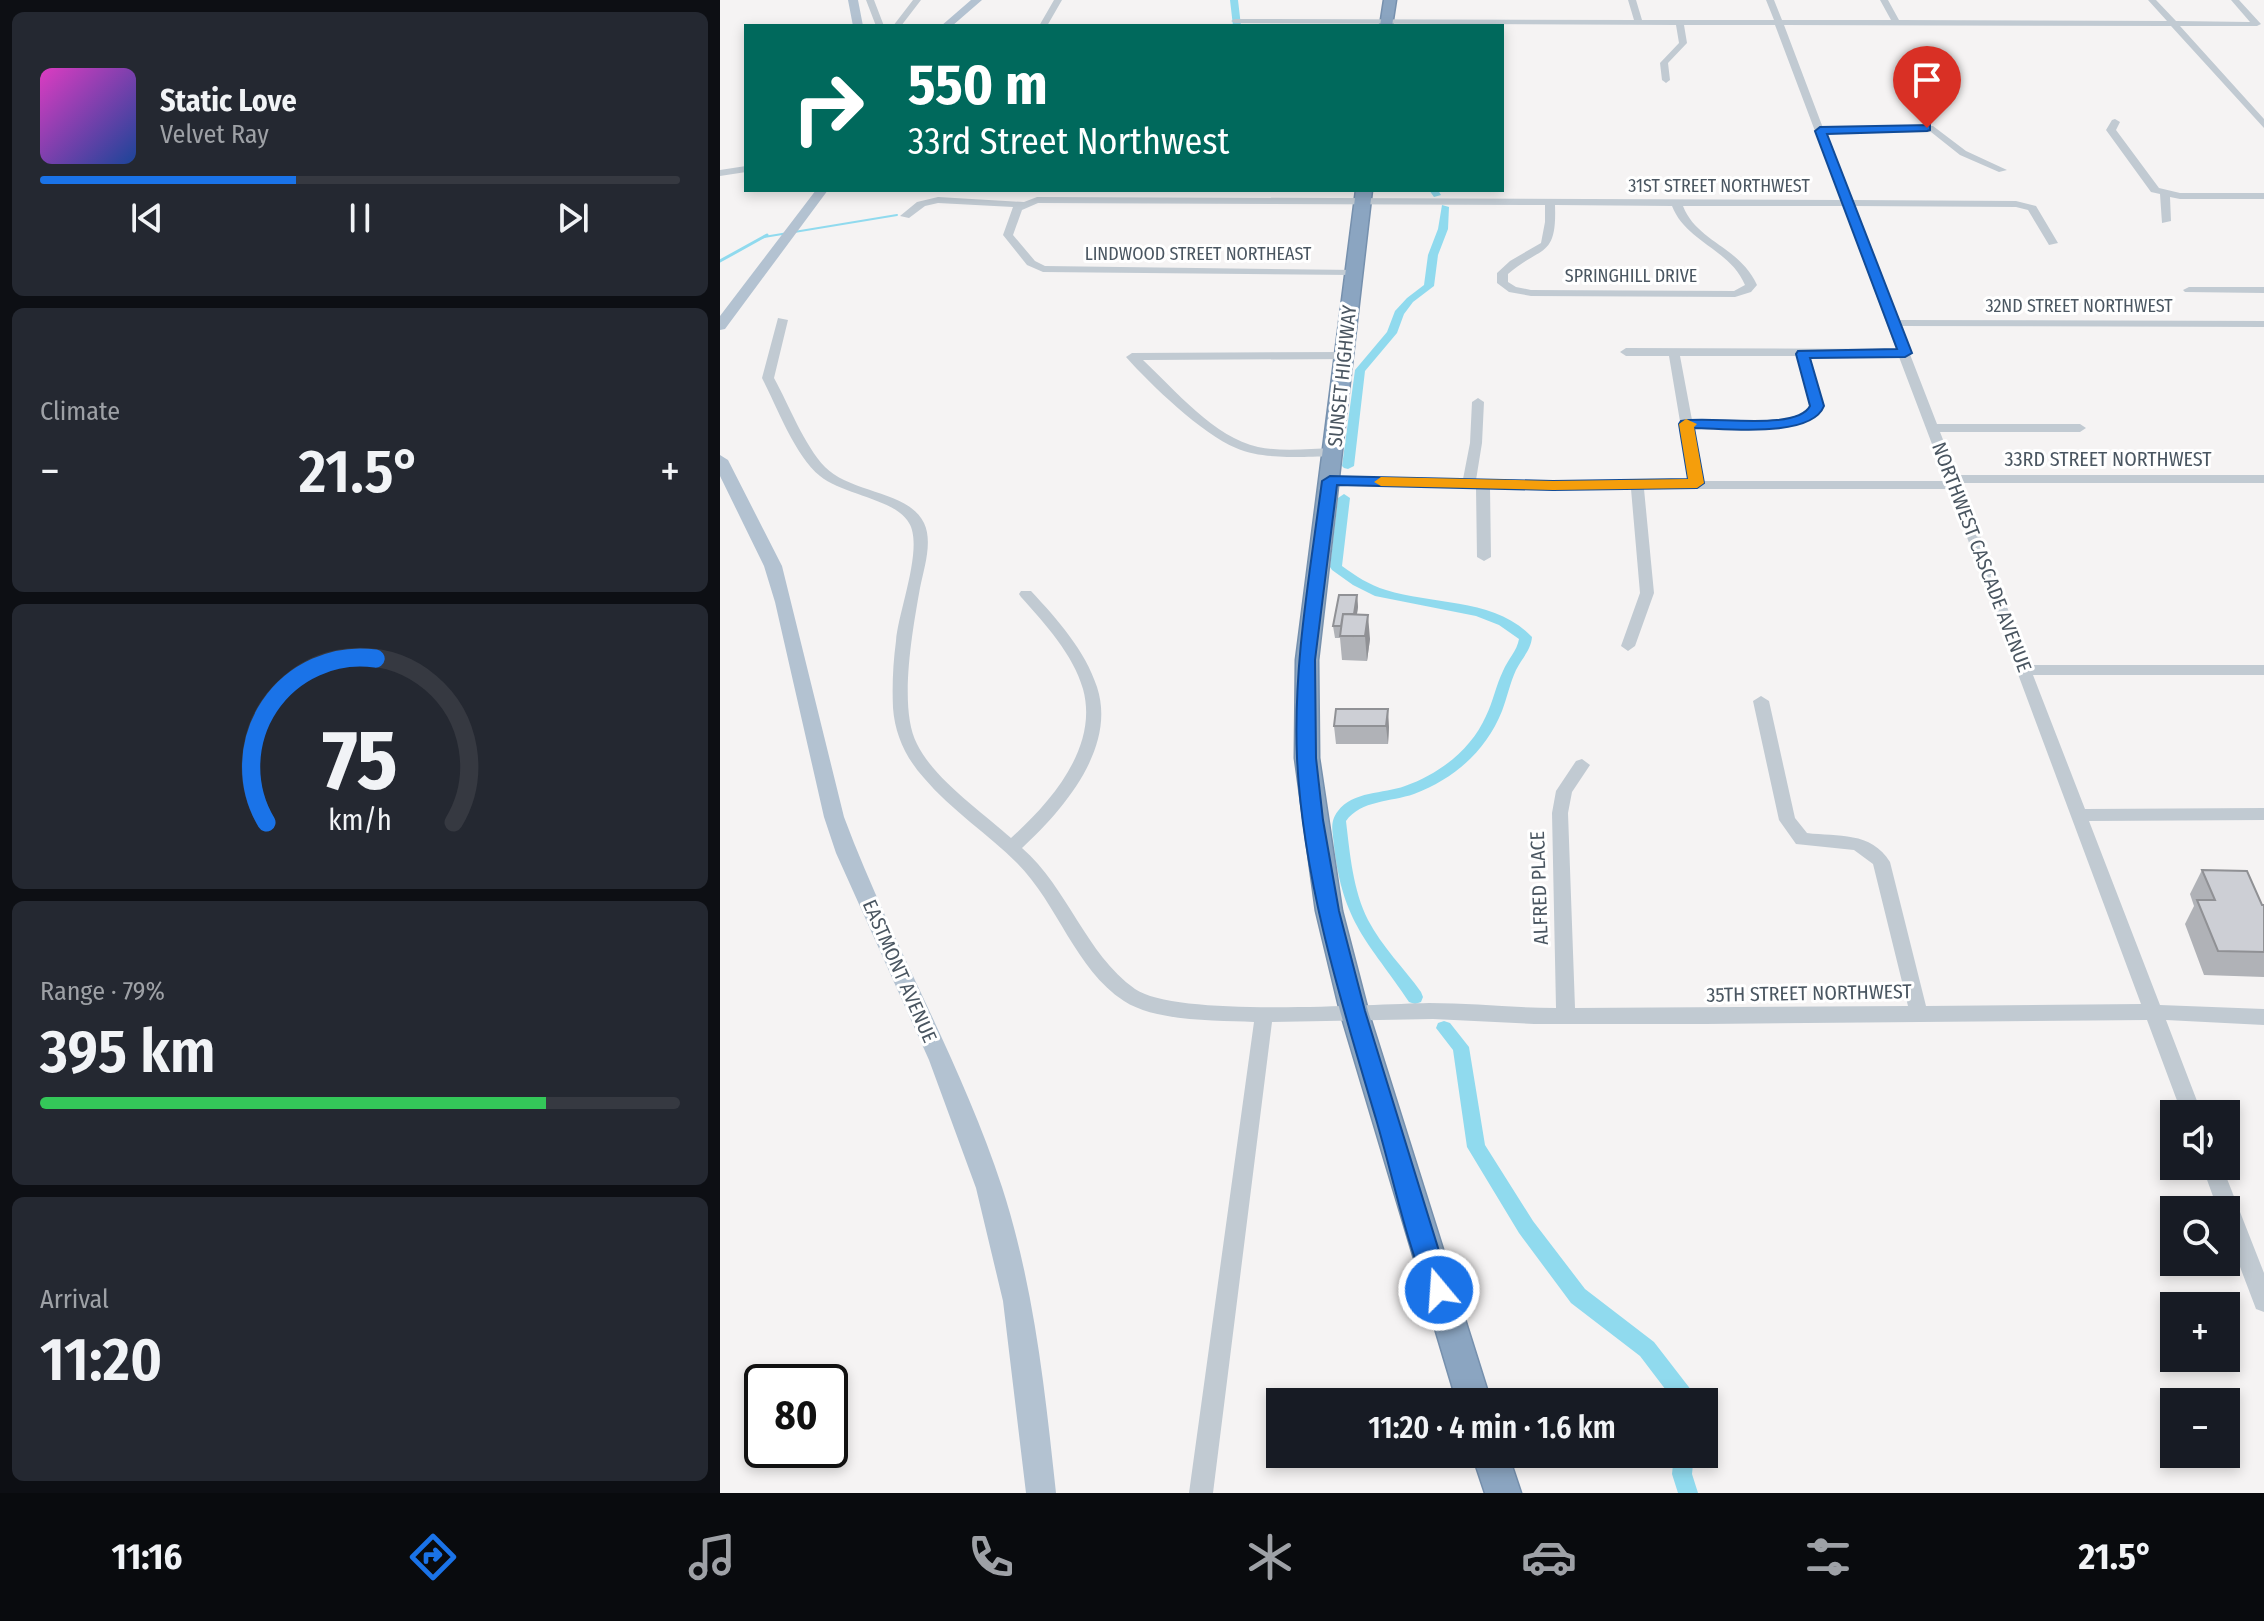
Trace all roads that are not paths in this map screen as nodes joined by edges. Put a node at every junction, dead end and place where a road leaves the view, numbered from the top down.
1 (853, 0) edge
2 (870, 0) edge
3 (917, 0) edge
4 (977, 0) edge
5 (1058, 0) edge
6 (1390, 0) edge
7 (1632, 0) edge
8 (1770, 0) edge
9 (1884, 0) edge
10 (2152, 0) edge
11 (2235, 0) edge
12 (1240, 21) dead end
13 (858, 24) edge
14 (879, 24) edge
15 (899, 24) edge
16 (948, 24) edge
17 (1044, 24) edge
18 (1350, 24) edge
19 (1386, 24) edge
20 (1639, 24) junction
21 (1680, 24) junction
22 (1779, 24) junction
23 (1897, 24) junction
24 (2173, 24) junction
25 (1504, 25) edge
26 (1666, 80) dead end
27 (2244, 103) junction
28 (2264, 103) edge
29 (2115, 122) dead end
30 (2264, 125) edge
31 (1820, 131) junction
32 (744, 169) edge
33 (2002, 170) dead end
34 (720, 173) edge
35 (820, 192) edge
36 (1088, 195) edge
37 (1364, 195) edge
38 (2165, 195) junction
39 (2264, 196) edge
40 (1550, 201) junction
41 (1676, 202) junction
42 (1847, 203) junction
43 (1022, 204) junction
44 (905, 216) dead end
45 (2166, 221) dead end
46 (2053, 243) dead end
47 (1353, 272) junction
48 (2189, 290) dead end
49 (2264, 290) edge
50 (782, 320) dead end
51 (1893, 323) junction
52 (2264, 324) edge
53 (720, 326) edge
54 (1626, 352) dead end
55 (1674, 353) junction
56 (1905, 353) junction
57 (1803, 354) junction
58 (1344, 356) junction
59 (1478, 402) dead end
60 (1686, 424) junction
61 (1933, 428) junction
62 (2080, 428) dead end
63 (1333, 452) junction
64 (720, 460) edge
65 (2264, 479) edge
66 (1330, 481) junction
67 (1954, 482) junction
68 (1476, 483) junction
69 (1637, 483) junction
70 (1697, 483) junction
71 (1484, 557) dead end
72 (1026, 594) dead end
73 (1628, 646) dead end
74 (2025, 670) junction
75 (2264, 670) edge
76 (1761, 701) dead end
77 (1582, 765) dead end
78 (2264, 814) edge
79 (2081, 815) junction
80 (1011, 848) junction
81 (1354, 1011) junction
82 (2152, 1012) junction
83 (1264, 1014) junction
84 (1919, 1014) junction
85 (1566, 1016) junction
86 (2264, 1017) edge
87 (2187, 1100) edge
88 (2217, 1180) edge
89 (2264, 1301) edge
90 (1470, 1388) edge
91 (1495, 1468) edge
92 (1041, 1493) edge
93 (1201, 1493) edge
94 (1503, 1493) edge

1 - 13 main road
2 - 14 street
3 - 15 street
4 - 16 main road
5 - 17 street
6 - 19 highway
7 - 20 street
8 - 22 street, NORTHWEST CASCADE AVENUE
9 - 23 street
10 - 24 street
11 - 24 street
12 - 18 street
20 - 21 street
20 - 25 street
21 - 22 street
21 - 26 street
22 - 23 street
22 - 31 street, NORTHWEST CASCADE AVENUE
23 - 24 street
24 - 27 street
27 - 28 street
27 - 30 street
29 - 38 street
31 - 33 street
31 - 42 street, NORTHWEST CASCADE AVENUE
32 - 34 street
35 - 53 main road
36 - 37 street, 31ST STREET NORTHWEST
36 - 43 street, 31ST STREET NORTHWEST
37 - 40 street, 31ST STREET NORTHWEST
37 - 47 highway, SUNSET HIGHWAY
38 - 39 street
38 - 45 street
40 - 41 street, 31ST STREET NORTHWEST
40 - 41 street, SPRINGHILL DRIVE
41 - 42 street, 31ST STREET NORTHWEST
42 - 46 street, 31ST STREET NORTHWEST
42 - 51 street, NORTHWEST CASCADE AVENUE
43 - 44 street, 31ST STREET NORTHWEST
43 - 47 street, LINDWOOD STREET NORTHEAST
47 - 58 highway, SUNSET HIGHWAY
48 - 49 street
50 - 80 street, 35TH STREET NORTHWEST
51 - 52 street, 32ND STREET NORTHWEST
51 - 56 street, NORTHWEST CASCADE AVENUE
54 - 55 street
55 - 57 street
55 - 60 street
56 - 57 street
56 - 61 street, NORTHWEST CASCADE AVENUE
57 - 60 street
58 - 63 highway, SUNSET HIGHWAY
58 - 63 street
59 - 68 street
60 - 70 street
61 - 62 street
61 - 67 street, NORTHWEST CASCADE AVENUE
63 - 66 highway, SUNSET HIGHWAY
64 - 92 main road, EASTMONT AVENUE
65 - 67 street, 33RD STREET NORTHWEST
66 - 68 street, 33RD STREET NORTHWEST
66 - 81 highway, SUNSET HIGHWAY
67 - 70 street, 33RD STREET NORTHWEST
67 - 74 street, NORTHWEST CASCADE AVENUE
68 - 69 street, 33RD STREET NORTHWEST
68 - 71 street
69 - 70 street, 33RD STREET NORTHWEST
69 - 73 street
72 - 80 street
74 - 75 street
74 - 79 street, NORTHWEST CASCADE AVENUE
76 - 84 street
77 - 85 street, ALFRED PLACE
78 - 79 street
79 - 82 street, NORTHWEST CASCADE AVENUE
80 - 83 street, 35TH STREET NORTHWEST
81 - 83 street, 35TH STREET NORTHWEST
81 - 85 street, 35TH STREET NORTHWEST
81 - 90 highway, SUNSET HIGHWAY
82 - 84 street, 35TH STREET NORTHWEST
82 - 86 street, 35TH STREET NORTHWEST
82 - 87 street, NORTHWEST CASCADE AVENUE
83 - 93 street
84 - 85 street, 35TH STREET NORTHWEST
88 - 89 street
91 - 94 highway

